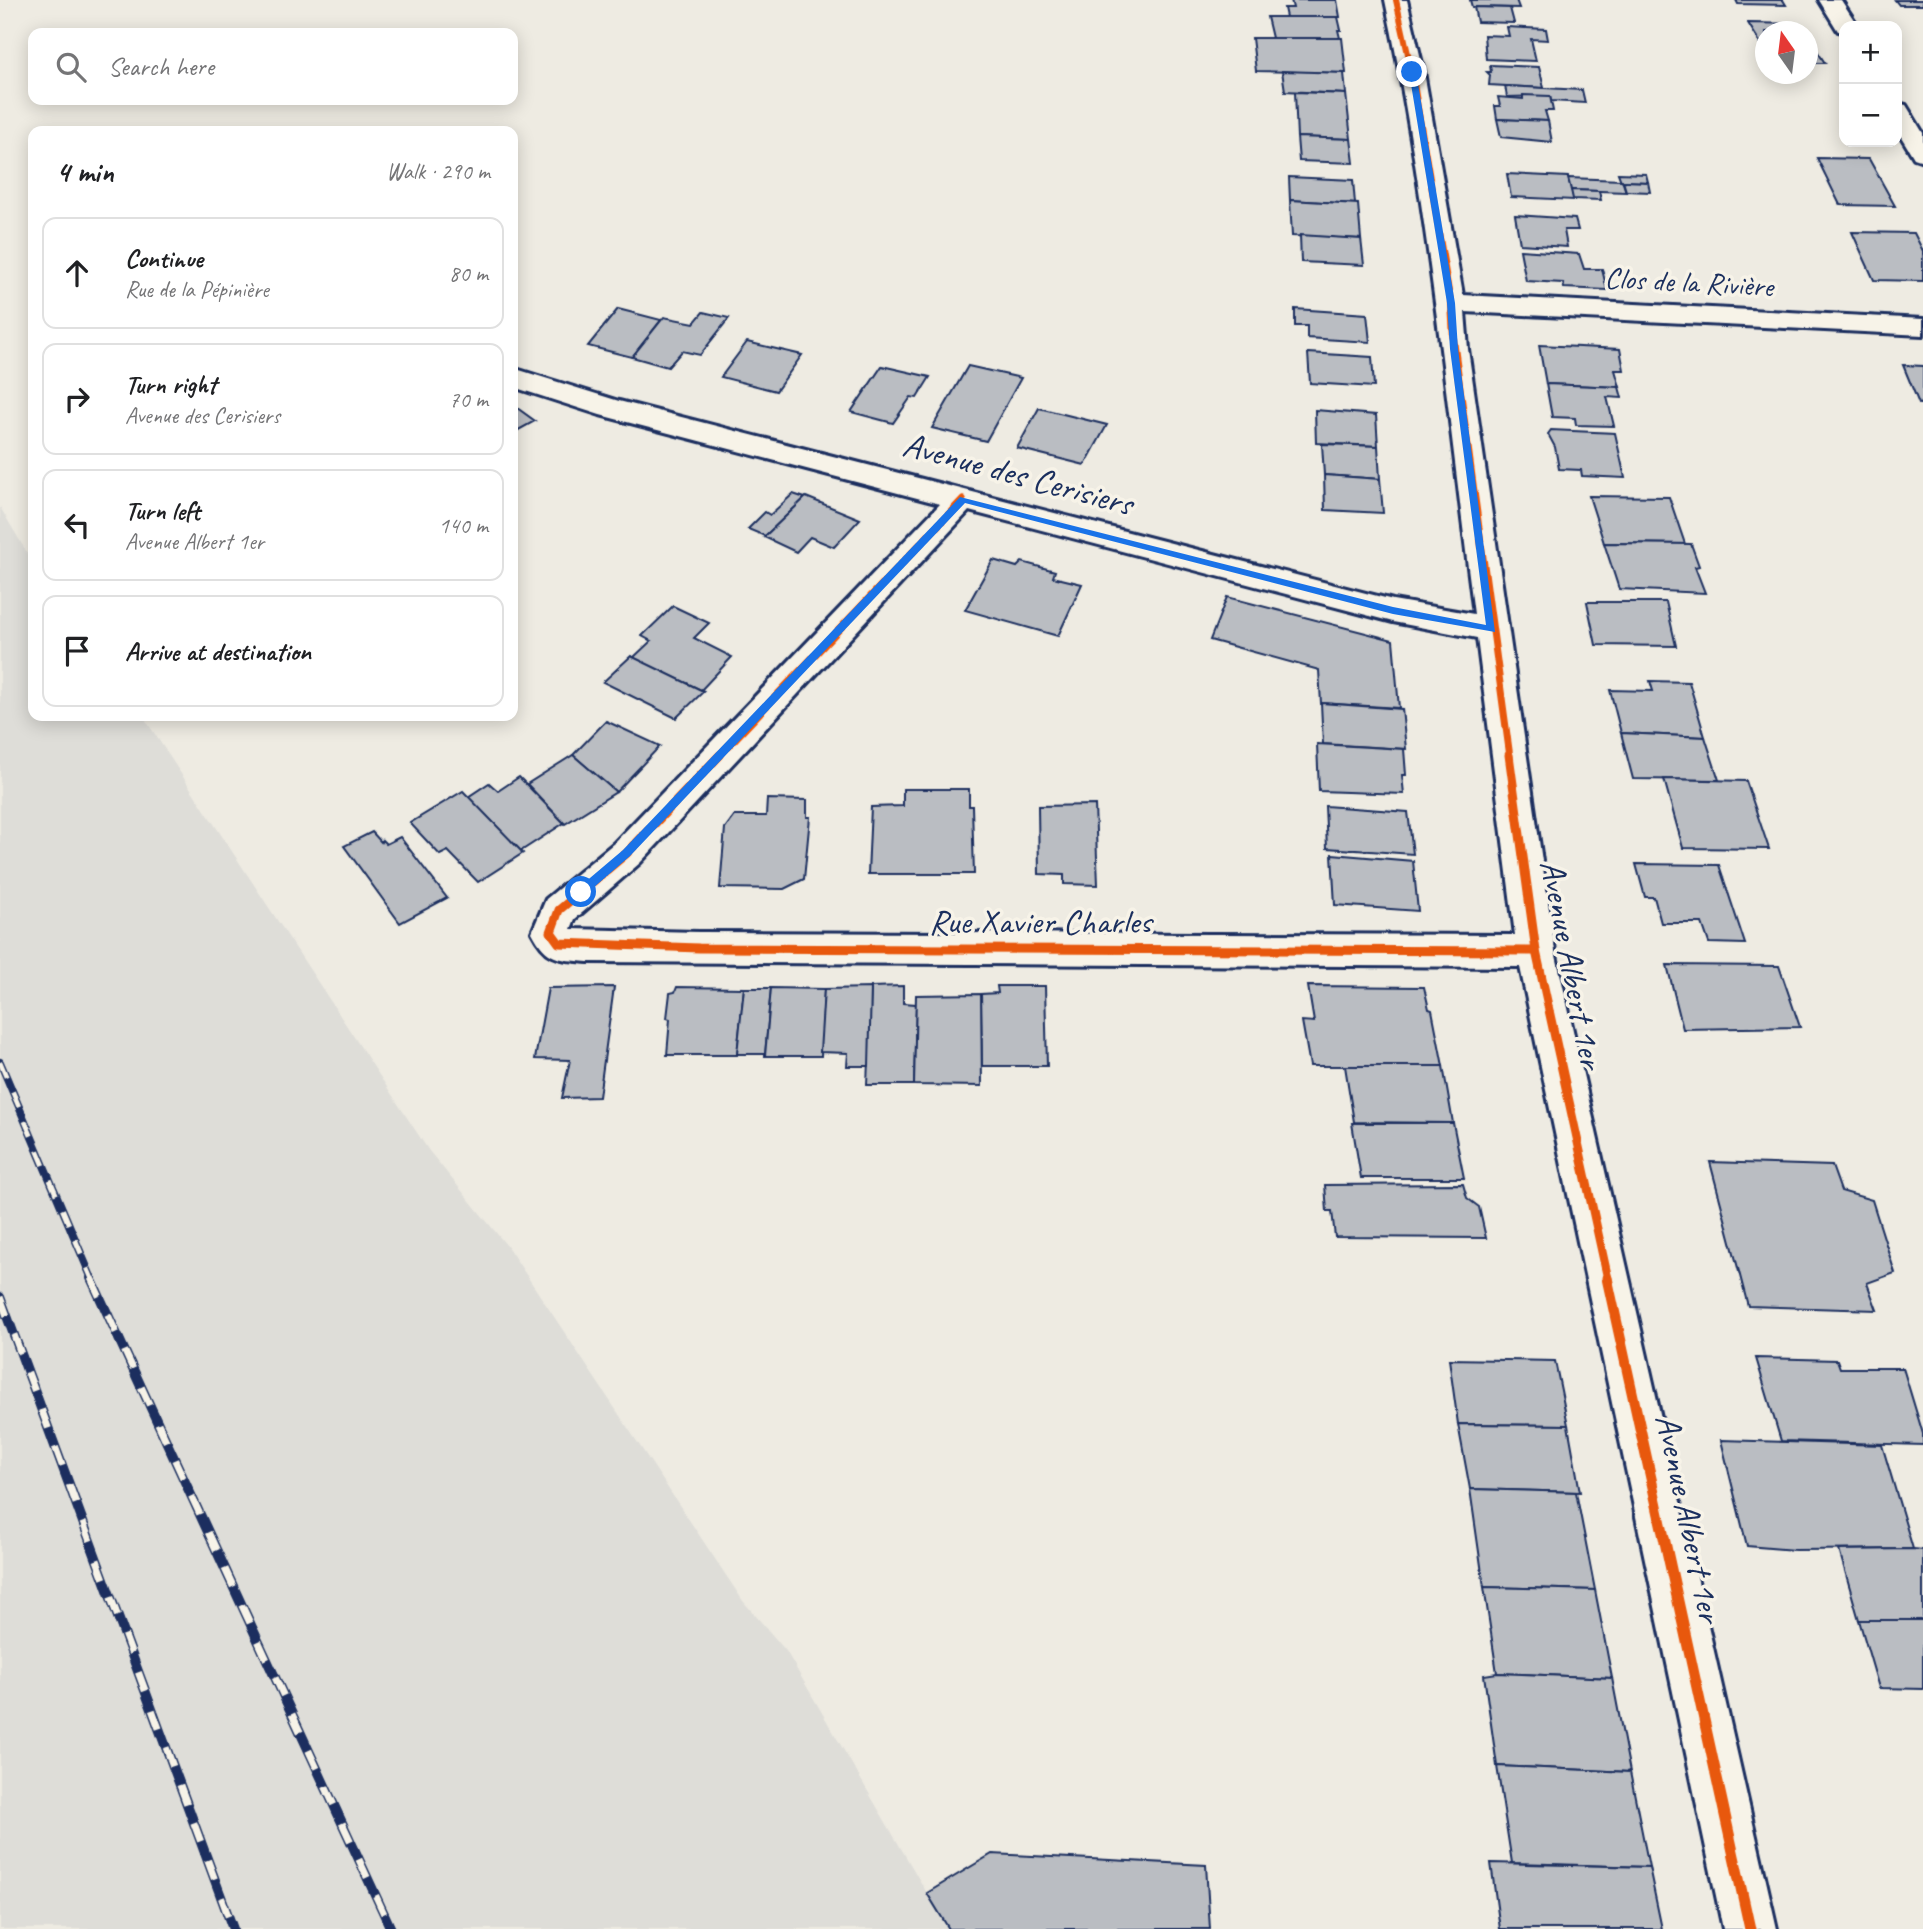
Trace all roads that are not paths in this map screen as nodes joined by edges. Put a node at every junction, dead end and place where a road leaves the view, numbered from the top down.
1 (1396, 0) edge
2 (1830, 0) edge
3 (1843, 21) edge
4 (1902, 118) edge
5 (1923, 153) edge
6 (1451, 303) junction
7 (1923, 327) edge
8 (520, 379) edge
9 (963, 499) junction
10 (1492, 629) junction
11 (1536, 951) junction
12 (1750, 1929) edge

1 - 6 street, Avenue Albert 1er
2 - 3 street
4 - 5 street
6 - 7 street, Clos de la Rivière
6 - 10 street, Avenue Albert 1er
8 - 9 street, Avenue des Cerisiers
9 - 10 street, Avenue des Cerisiers
9 - 11 street, Rue Xavier Charles
10 - 11 street, Avenue Albert 1er
11 - 12 street, Avenue Albert 1er

